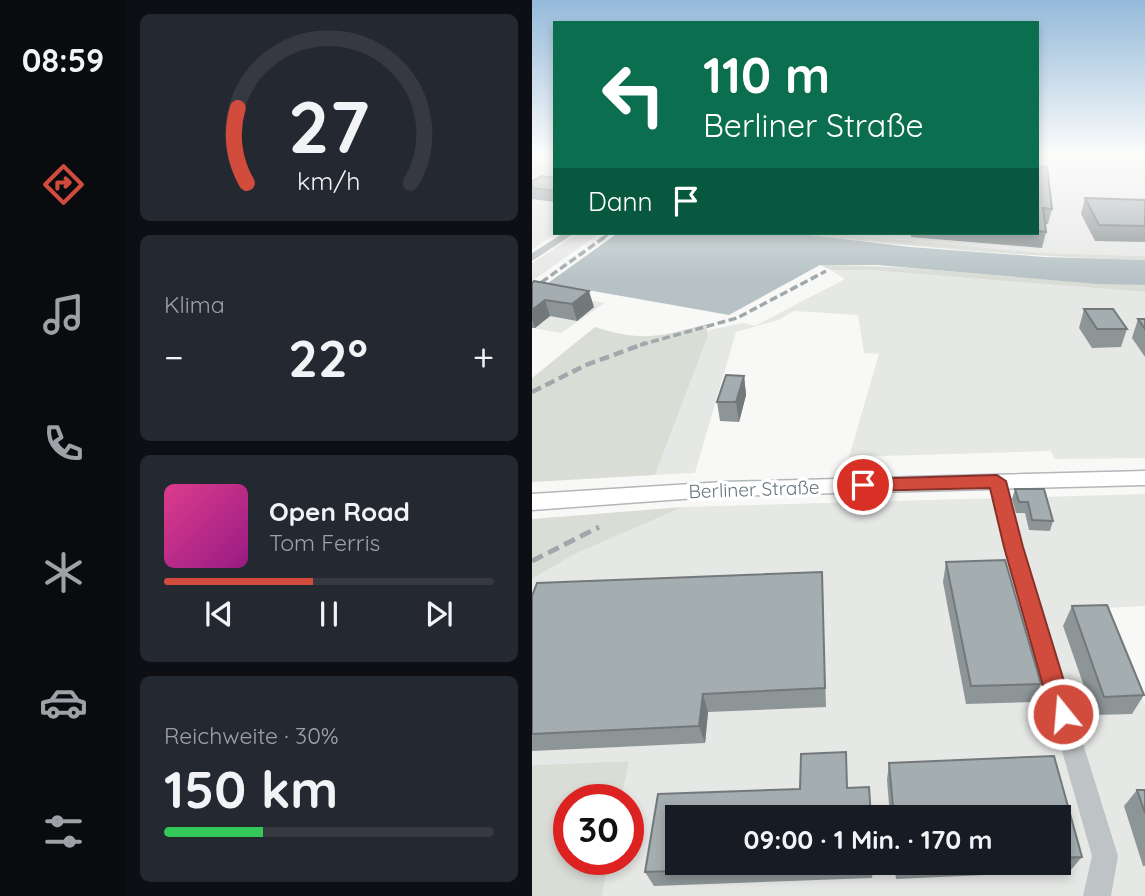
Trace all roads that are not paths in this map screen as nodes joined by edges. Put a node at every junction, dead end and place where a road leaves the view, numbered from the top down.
1 (567, 235) edge
2 (532, 258) edge
3 (1145, 478) edge
4 (997, 481) junction
5 (532, 502) edge
6 (1097, 896) edge

1 - 2 street
3 - 4 main road, Berliner Straße
4 - 5 main road, Berliner Straße
4 - 6 street

